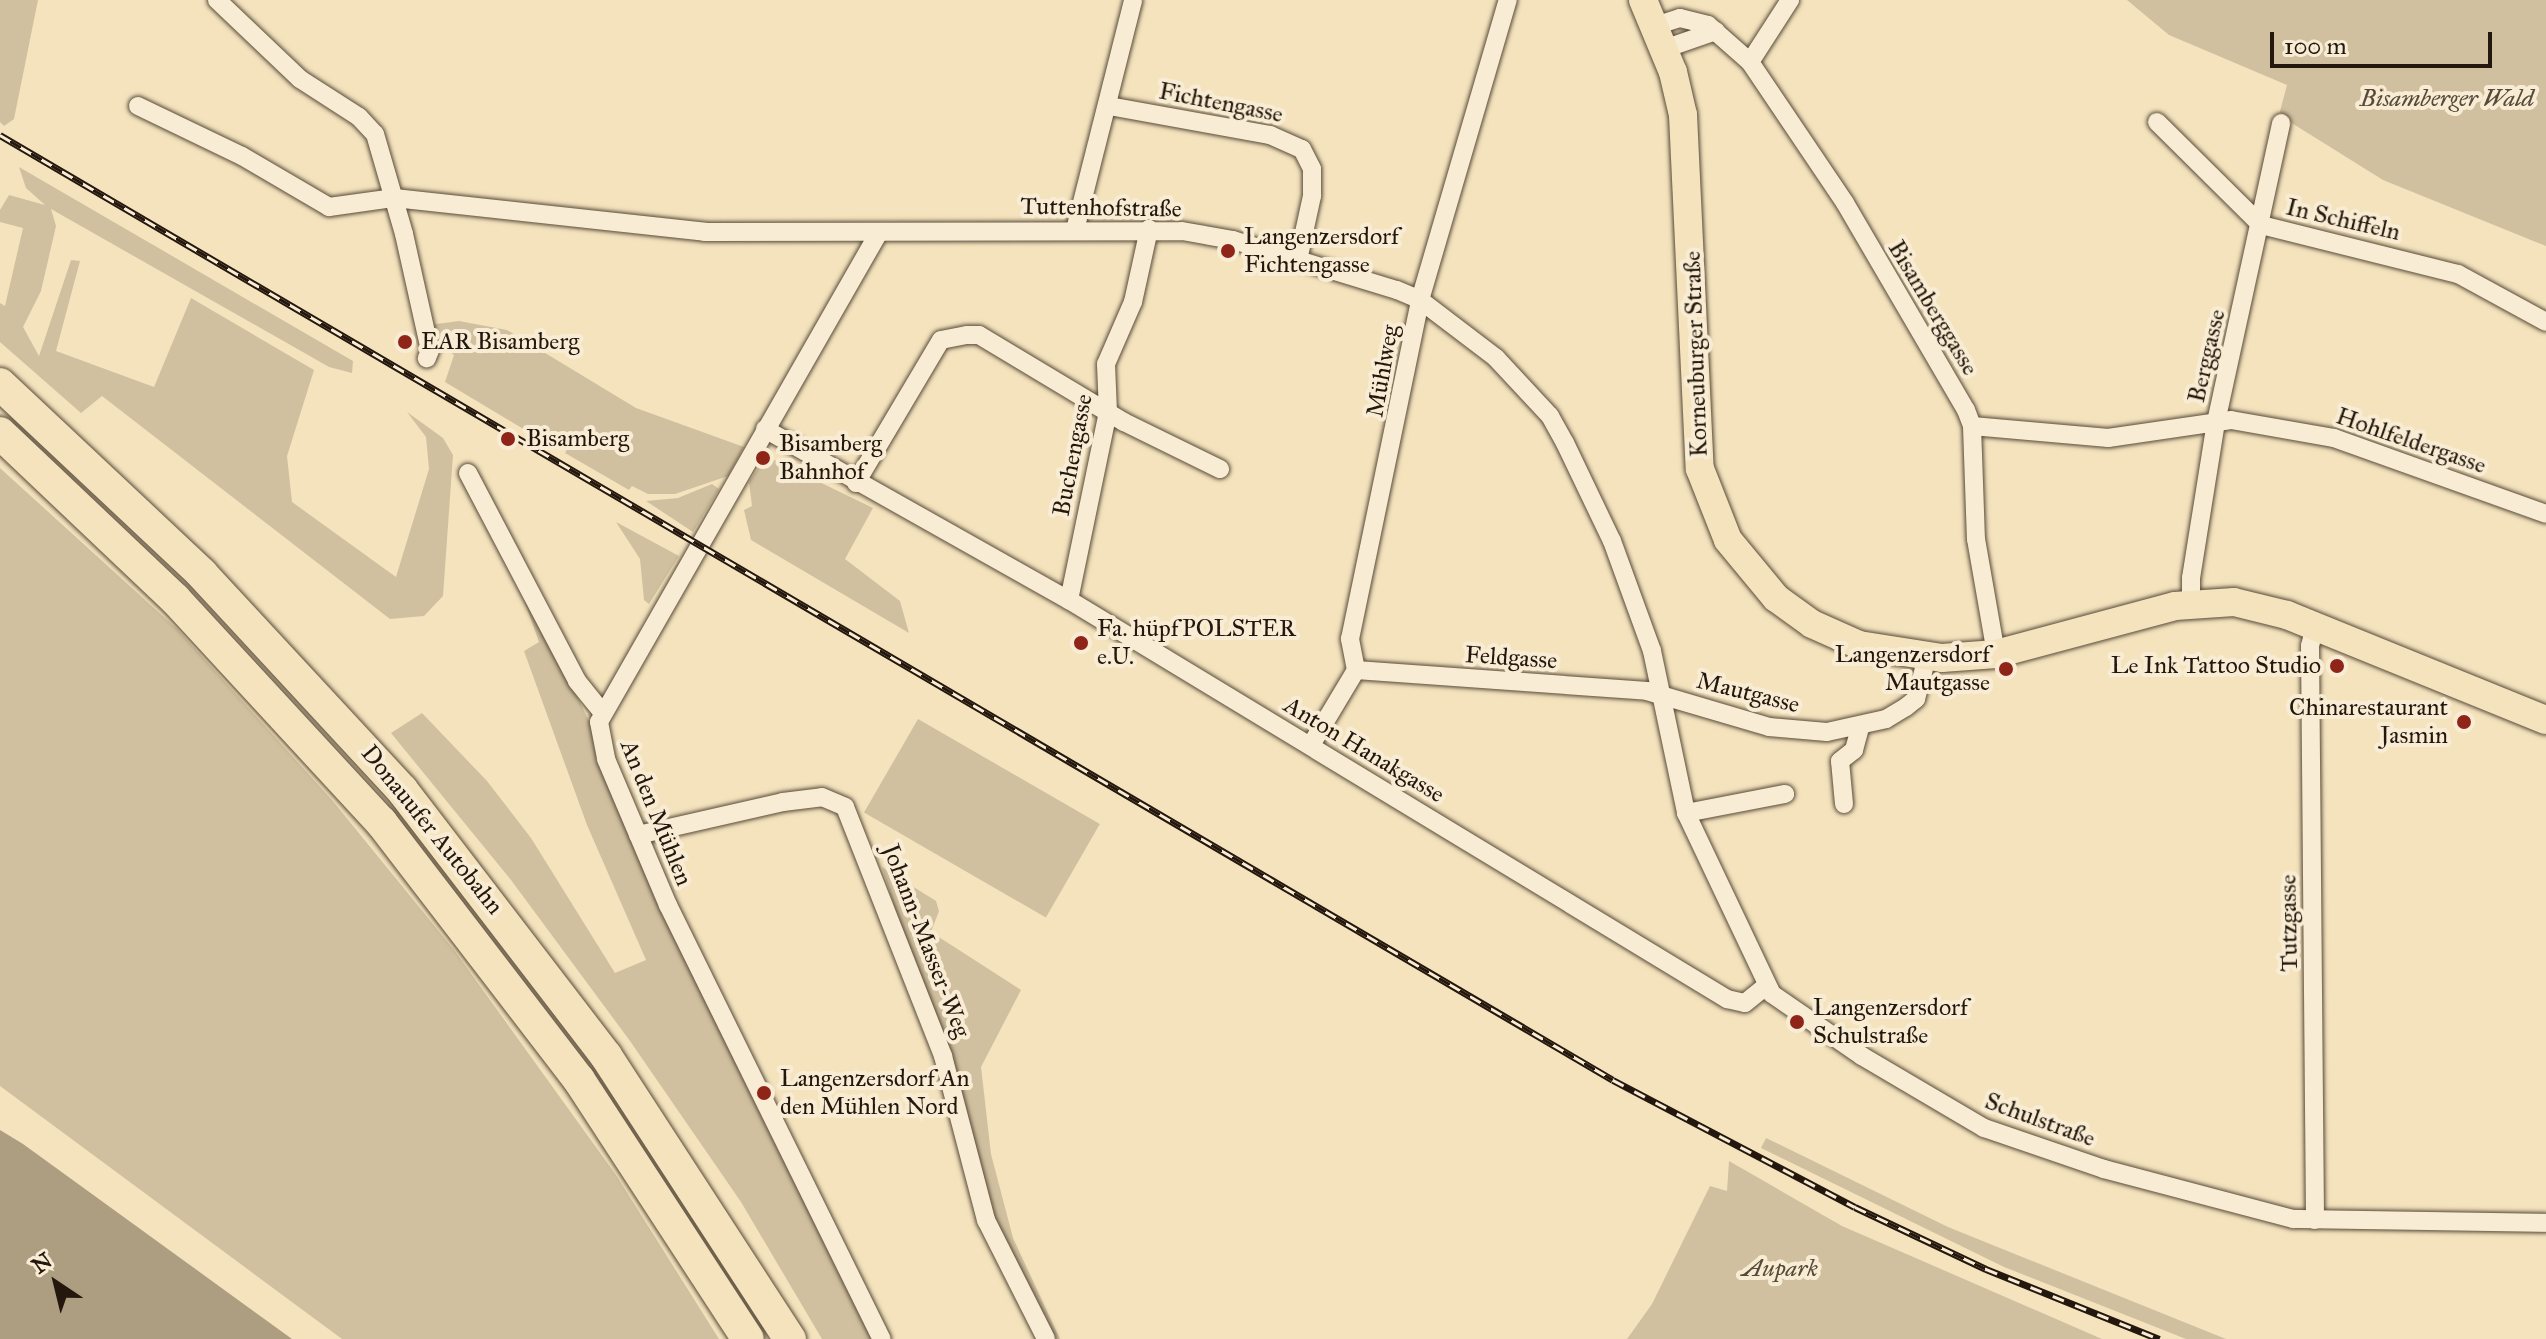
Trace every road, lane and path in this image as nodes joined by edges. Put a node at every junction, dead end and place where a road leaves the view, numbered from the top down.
1 (217, 0) edge
2 (1133, 0) edge
3 (1508, 0) edge
4 (1790, 0) edge
5 (1654, 25) edge
6 (1750, 62) junction
7 (138, 106) dead end
8 (1109, 106) junction
9 (2157, 122) dead end
10 (2281, 123) dead end
11 (394, 198) junction
12 (2261, 225) junction
13 (1149, 229) junction
14 (1075, 230) junction
15 (878, 234) junction
16 (1298, 260) junction
17 (1420, 300) junction
18 (2546, 322) edge
19 (427, 358) dead end
20 (0, 384) edge
21 (1108, 412) junction
22 (2216, 422) junction
23 (1972, 426) junction
24 (765, 429) junction
25 (0, 433) edge
26 (1220, 469) dead end
27 (468, 473) dead end
28 (856, 483) junction
29 (2546, 514) edge
30 (1069, 600) junction
31 (2191, 603) junction
32 (2315, 626) junction
33 (1996, 654) junction
34 (1927, 657) junction
35 (1356, 670) junction
36 (1663, 695) junction
37 (602, 712) junction
38 (2546, 720) edge
39 (1860, 727) junction
40 (1311, 745) junction
41 (1785, 794) dead end
42 (1844, 804) dead end
43 (1686, 813) junction
44 (638, 835) junction
45 (1766, 986) junction
46 (2315, 1220) junction
47 (2546, 1223) edge
48 (748, 1339) edge
49 (790, 1339) edge
50 (882, 1339) edge
51 (1046, 1339) edge

1 - 11 street
2 - 8 street
3 - 17 street, Mühlweg
4 - 6 street
5 - 6 street, Bisamberggasse
5 - 34 main road, Korneuburger Straße
6 - 23 street, Bisamberggasse
7 - 11 street, Tuttenhofstraße
8 - 14 street
8 - 16 street, Fichtengasse
9 - 12 street, In Schiffeln
10 - 12 street, Berggasse
11 - 15 street, Tuttenhofstraße
11 - 19 street
12 - 18 street, In Schiffeln
12 - 22 street, Berggasse
13 - 14 street, Tuttenhofstraße
13 - 16 street, Tuttenhofstraße
13 - 21 street, Buchengasse
14 - 15 street, Tuttenhofstraße
15 - 24 street
16 - 17 street, Tuttenhofstraße
17 - 35 street, Mühlweg
17 - 36 street, Tuttenhofstraße
20 - 49 highway, Donauufer Autobahn
21 - 26 street
21 - 28 street
21 - 30 street, Buchengasse
22 - 23 street, Hohlfeldergasse
22 - 29 street, Hohlfeldergasse
22 - 31 street, Berggasse
23 - 33 street, Bisamberggasse
24 - 28 street, Anton Hanakgasse
24 - 37 street
25 - 48 highway, Donauufer Autobahn
27 - 37 street
28 - 30 street, Anton Hanakgasse
30 - 40 street, Anton Hanakgasse
31 - 32 main road, Korneuburger Straße
31 - 33 main road, Korneuburger Straße
32 - 38 main road, Korneuburger Straße
32 - 46 street, Tutzgasse
33 - 34 main road, Korneuburger Straße
34 - 39 street, Mautgasse
35 - 36 street, Feldgasse
35 - 40 street
36 - 39 street, Mautgasse
36 - 43 street, Schulstraße
37 - 44 street, An den Mühlen
39 - 42 street
40 - 45 street, Anton Hanakgasse
41 - 43 street
43 - 45 street, Schulstraße
44 - 50 street, An den Mühlen
44 - 51 street, Johann-Masser-Weg
45 - 46 street, Schulstraße
46 - 47 street, Schulstraße

